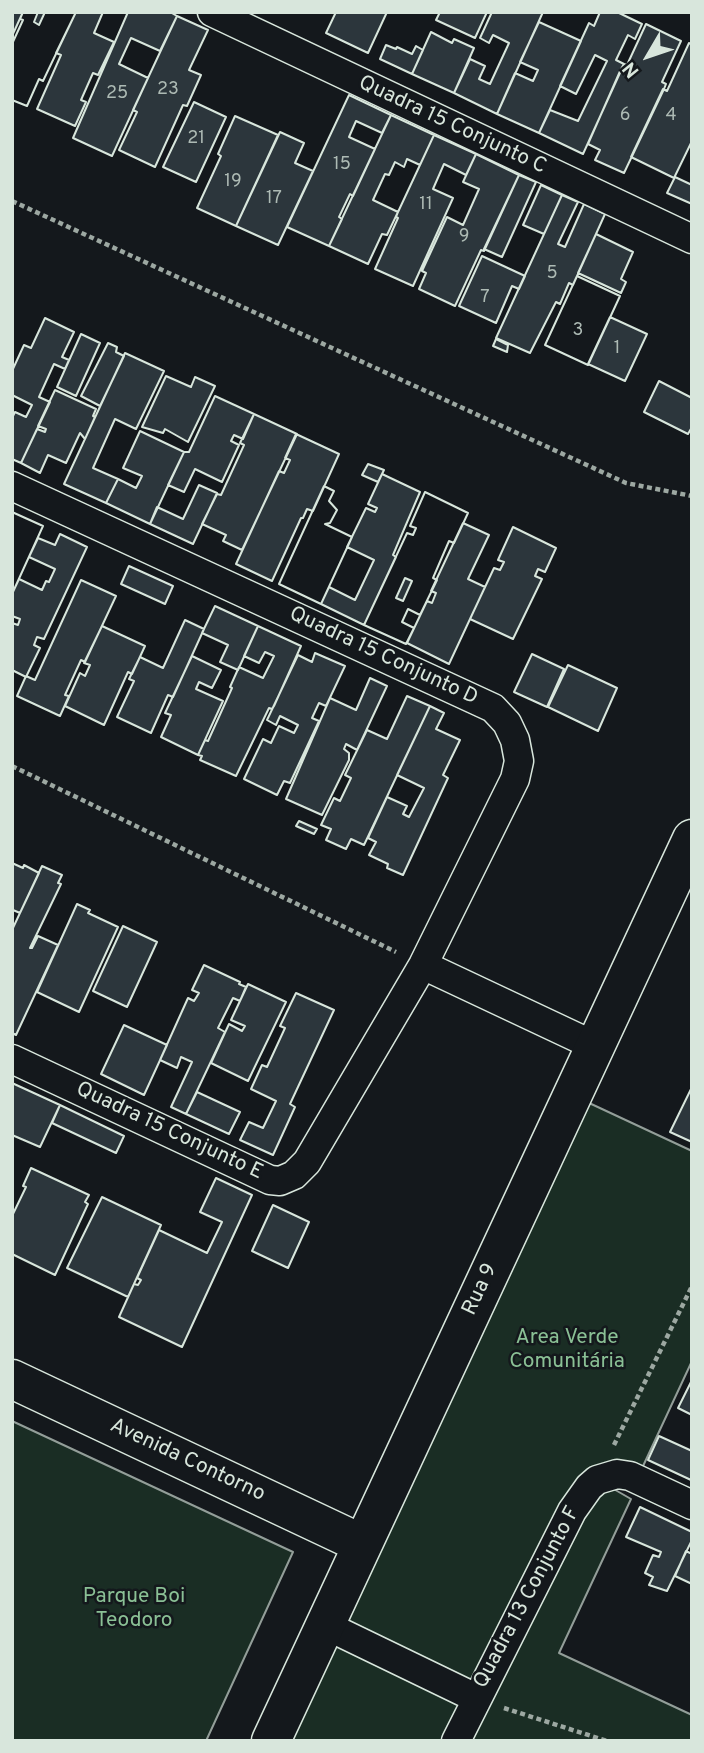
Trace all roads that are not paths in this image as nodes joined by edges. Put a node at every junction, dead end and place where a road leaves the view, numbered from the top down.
1 (212, 12) edge
2 (692, 239) edge
3 (12, 486) edge
4 (692, 839) edge
5 (423, 965) junction
6 (595, 1046) junction
7 (12, 1059) edge
8 (12, 1378) edge
9 (692, 1505) edge
10 (362, 1544) junction
11 (325, 1625) junction
12 (476, 1698) junction
13 (271, 1741) edge
14 (456, 1741) edge

1 - 2 street, Quadra 15 Conjunto C
3 - 5 street, Quadra 15 Conjunto D
4 - 6 street, Rua 9
5 - 6 street
5 - 7 street, Quadra 15 Conjunto E
6 - 10 street, Rua 9
8 - 10 street, Avenida Contorno
9 - 12 street, Quadra 13 Conjunto F
10 - 11 street, Rua 9
11 - 12 street
11 - 13 street, Rua 9
12 - 14 street, Quadra 13 Conjunto F

